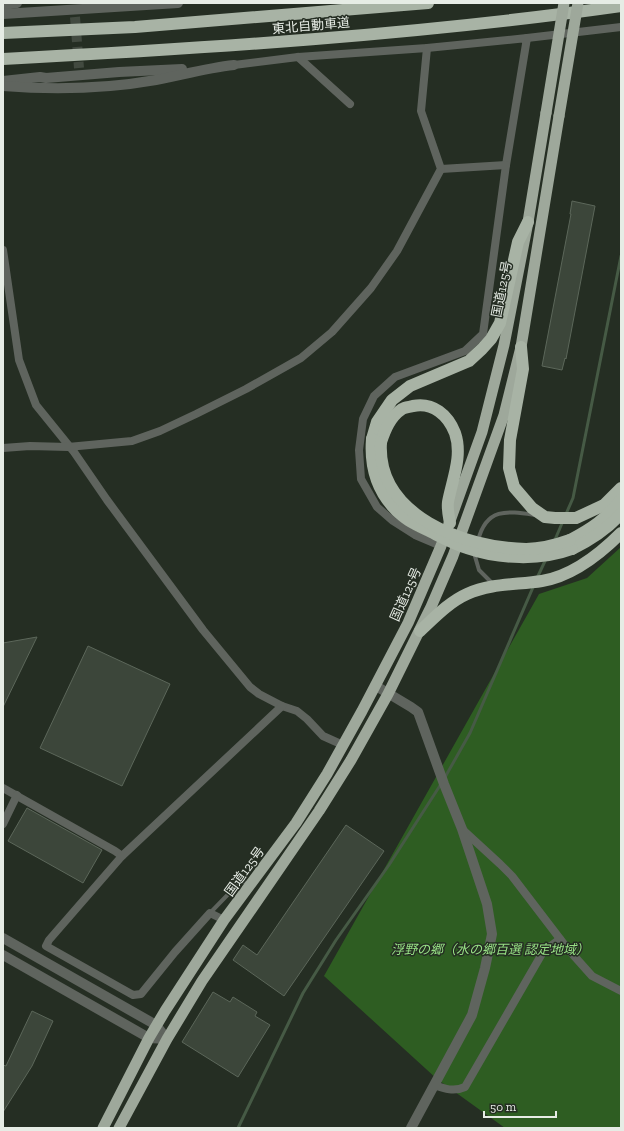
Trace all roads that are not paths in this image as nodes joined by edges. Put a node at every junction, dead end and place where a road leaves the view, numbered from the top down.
1 (17, 3) edge
2 (178, 3) edge
3 (397, 3) edge
4 (428, 3) edge
5 (564, 3) edge
6 (578, 3) edge
7 (3, 5) edge
8 (621, 6) edge
9 (373, 8) junction
10 (3, 14) edge
11 (621, 27) edge
12 (3, 33) edge
13 (527, 38) junction
14 (427, 48) junction
15 (298, 57) junction
16 (3, 59) edge
17 (234, 65) joint
18 (210, 68) junction
19 (3, 81) edge
20 (3, 86) edge
21 (350, 104) dead end
22 (506, 165) junction
23 (441, 169) junction
24 (528, 222) junction
25 (3, 250) edge
26 (521, 348) junction
27 (376, 441) junction
28 (68, 447) junction
29 (3, 448) edge
30 (621, 488) edge
31 (621, 500) edge
32 (621, 514) edge
33 (550, 517) junction
34 (450, 523) junction
35 (621, 532) edge
36 (571, 544) junction
37 (441, 546) junction
38 (494, 585) junction
39 (420, 631) junction
40 (376, 686) junction
41 (388, 694) junction
42 (282, 706) junction
43 (344, 745) junction
44 (3, 788) edge
45 (17, 795) junction
46 (3, 824) edge
47 (462, 829) junction
48 (122, 856) junction
49 (250, 885) junction
50 (210, 913) junction
51 (224, 920) junction
52 (3, 938) edge
53 (560, 939) junction
54 (3, 955) edge
55 (621, 991) edge
56 (156, 1025) junction
57 (148, 1038) junction
58 (167, 1039) junction
59 (434, 1085) junction
60 (103, 1128) edge
61 (119, 1128) edge
62 (411, 1128) edge

1 - 7 street
2 - 10 street
3 - 9 highway
4 - 9 highway, 東北自動車道
5 - 24 highway, 国道125号, bridge
6 - 26 highway, bridge
8 - 16 highway, 東北自動車道
9 - 12 highway, 東北自動車道
11 - 13 street
13 - 14 street
13 - 22 street
14 - 15 street
14 - 23 street
15 - 17 street
15 - 21 street
17 - 18 street
18 - 19 street
18 - 20 street
22 - 23 street
22 - 37 street
23 - 28 street
24 - 27 highway
24 - 34 highway, 国道125号
25 - 28 street
26 - 33 highway
26 - 39 highway
27 - 34 highway
27 - 36 highway, bridge
28 - 29 street
28 - 42 street
30 - 33 highway
31 - 36 highway
32 - 36 highway
33 - 38 lane
34 - 37 highway, 国道125号
35 - 38 highway
37 - 40 highway, 国道125号
38 - 39 highway
39 - 41 highway
40 - 41 street
40 - 43 highway, 国道125号
41 - 47 street
41 - 58 highway
42 - 43 street
42 - 48 street
43 - 49 highway, 国道125号
44 - 45 street
45 - 46 street
45 - 48 street
47 - 53 street
47 - 59 street
48 - 50 street
49 - 50 lane
49 - 51 highway, 国道125号
50 - 51 street
51 - 56 highway, 国道125号
52 - 56 street
53 - 55 street
53 - 59 street
54 - 57 street
56 - 57 highway, 国道125号
56 - 58 street
57 - 58 street
57 - 60 highway, 国道125号
58 - 61 highway
59 - 62 street

